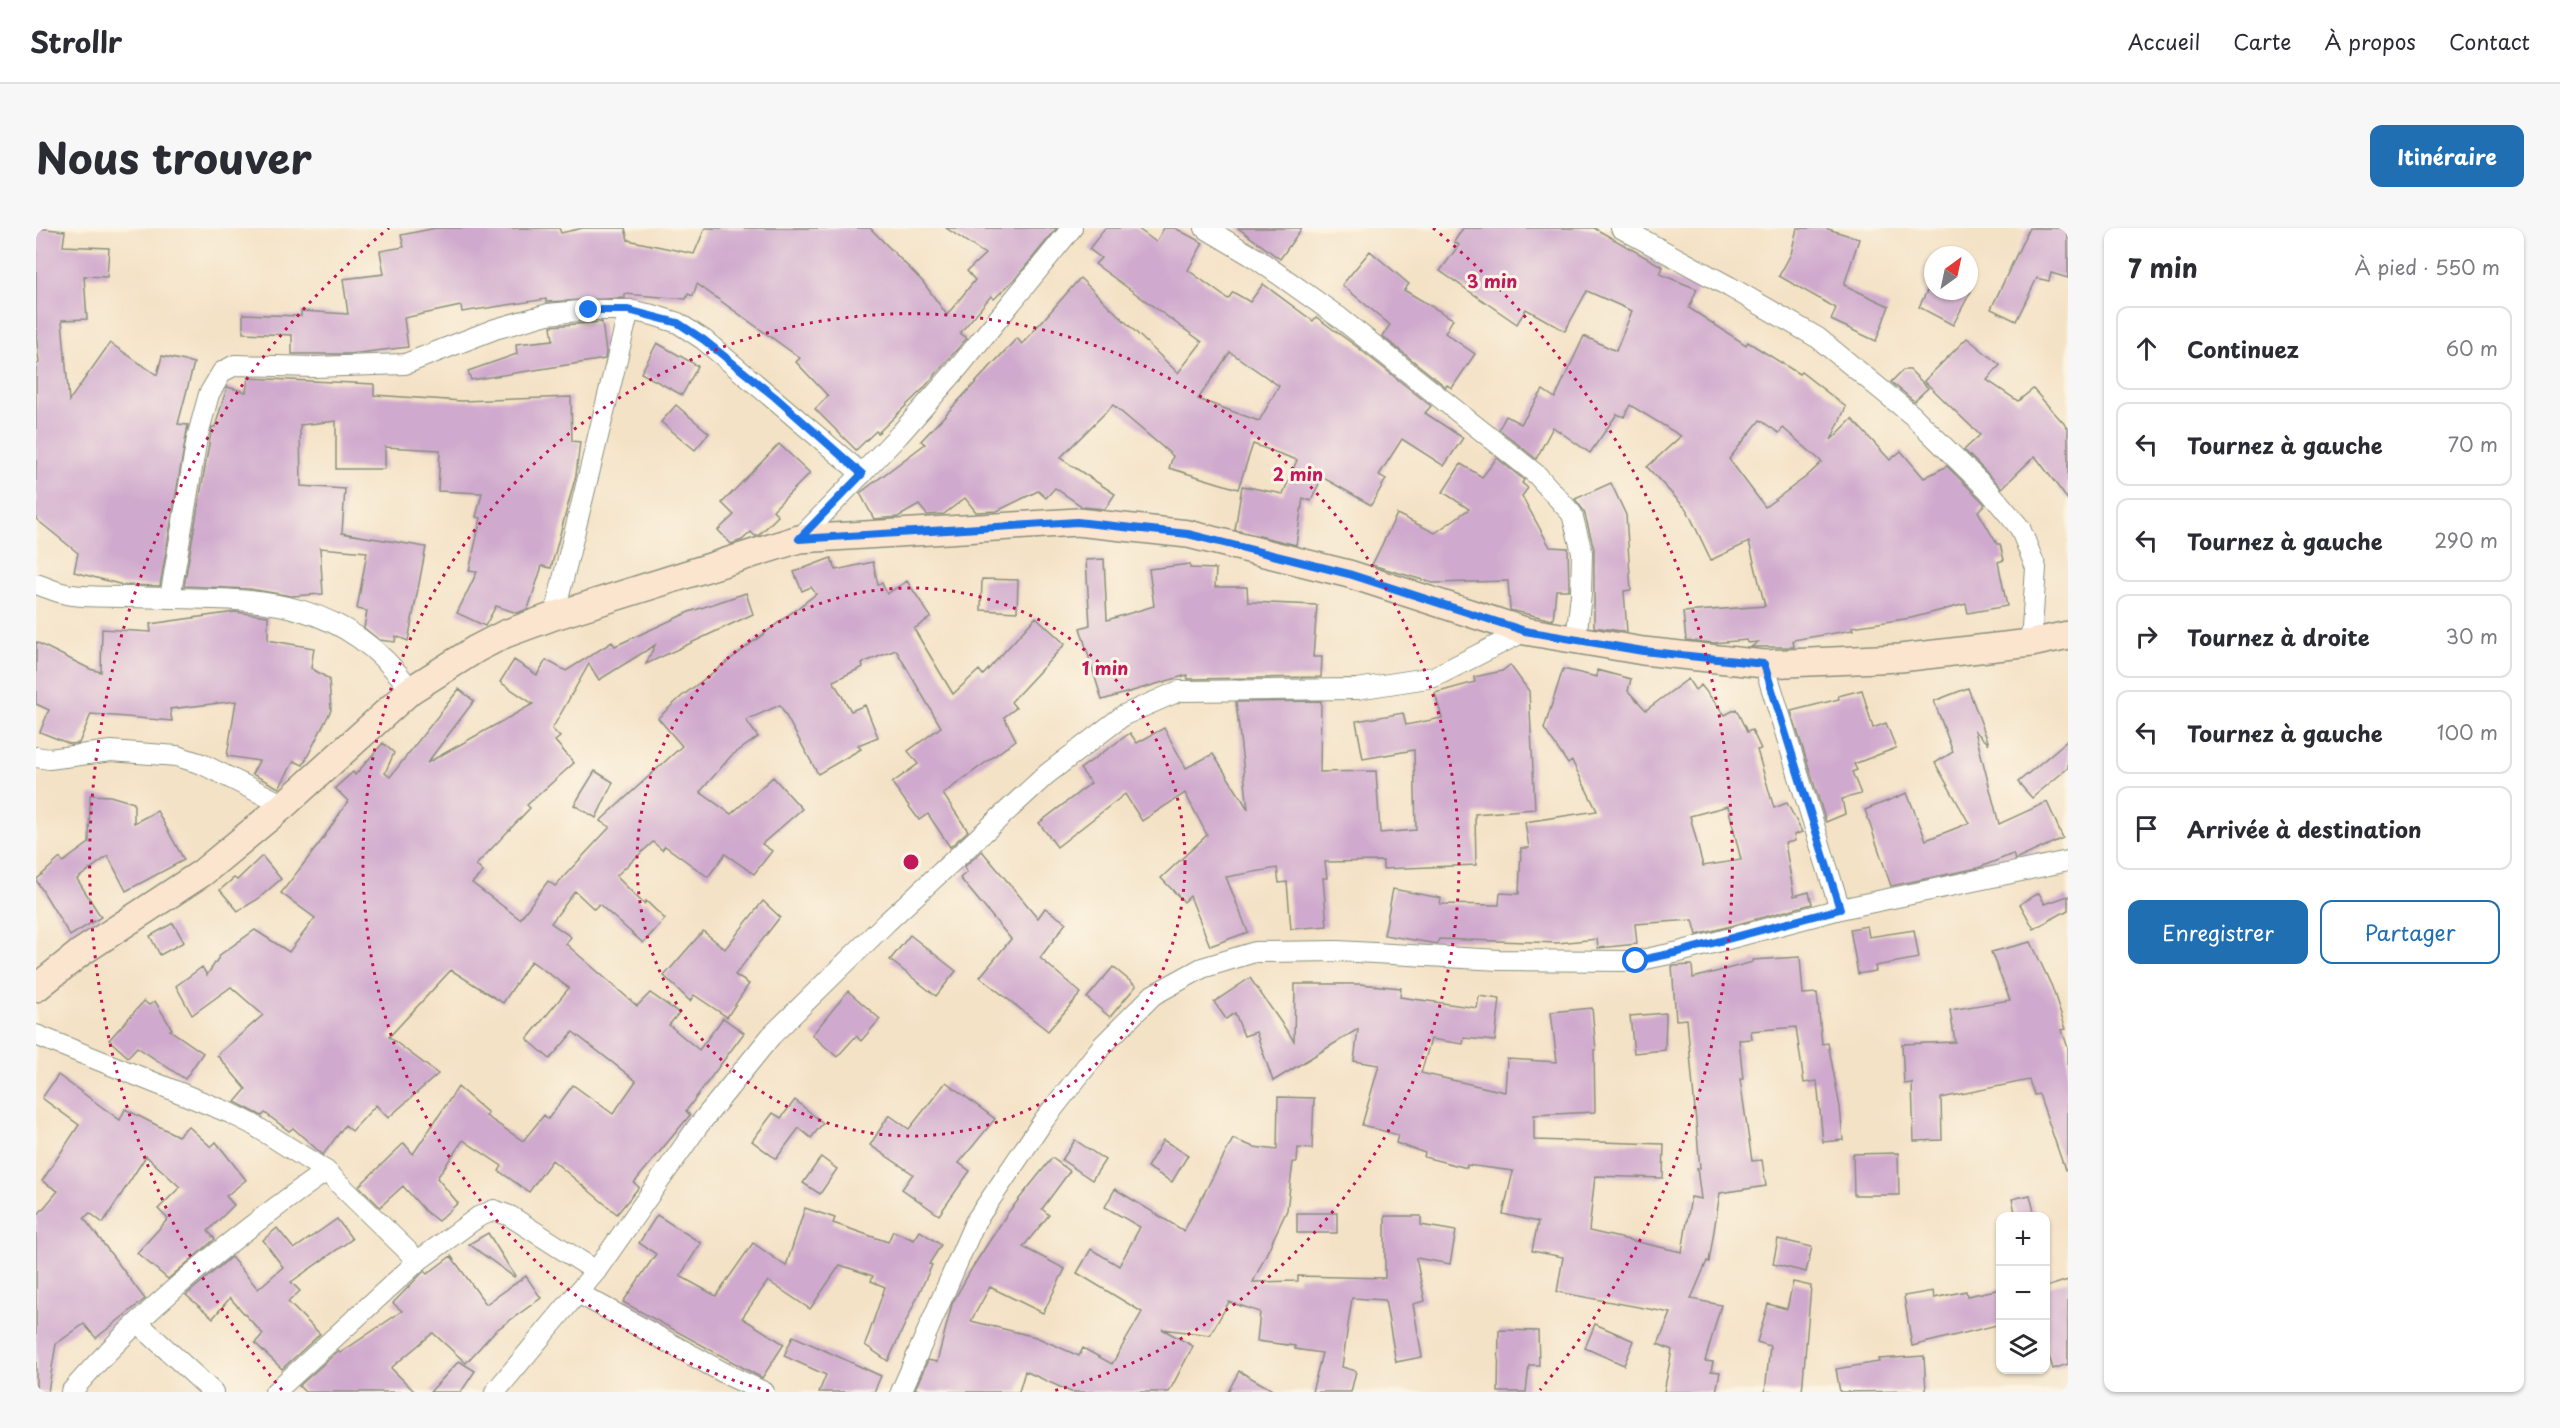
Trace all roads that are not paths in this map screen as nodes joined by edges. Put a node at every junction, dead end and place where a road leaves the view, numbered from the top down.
1 (1072, 228) edge
2 (1204, 228) edge
3 (1621, 228) edge
4 (628, 310) junction
5 (862, 474) junction
6 (799, 539) junction
7 (36, 584) edge
8 (170, 598) junction
9 (554, 616) junction
10 (1525, 631) junction
11 (2068, 635) edge
12 (1576, 640) junction
13 (2031, 643) junction
14 (1764, 664) junction
15 (411, 690) junction
16 (36, 757) edge
17 (284, 805) junction
18 (2068, 861) edge
19 (1840, 909) junction
20 (36, 988) edge
21 (36, 1035) edge
22 (326, 1171) junction
23 (418, 1261) junction
24 (596, 1271) junction
25 (578, 1293) junction
26 (139, 1324) junction
27 (71, 1392) edge
28 (213, 1392) edge
29 (275, 1392) edge
30 (495, 1392) edge
31 (764, 1392) edge
32 (901, 1392) edge

1 - 5 street
2 - 12 street
3 - 13 street
4 - 5 street
4 - 8 street
4 - 9 street
5 - 6 street
6 - 9 street
6 - 10 street
7 - 8 street
8 - 15 street
9 - 15 street
10 - 12 street
10 - 24 street
11 - 13 street
12 - 14 street
13 - 14 street
14 - 19 street
15 - 17 street
16 - 17 street
17 - 20 street
18 - 19 street
19 - 32 street
21 - 22 street
22 - 23 street
22 - 26 street
23 - 24 street
23 - 29 street
24 - 25 street
25 - 30 street
25 - 31 street
26 - 27 street
26 - 28 street

